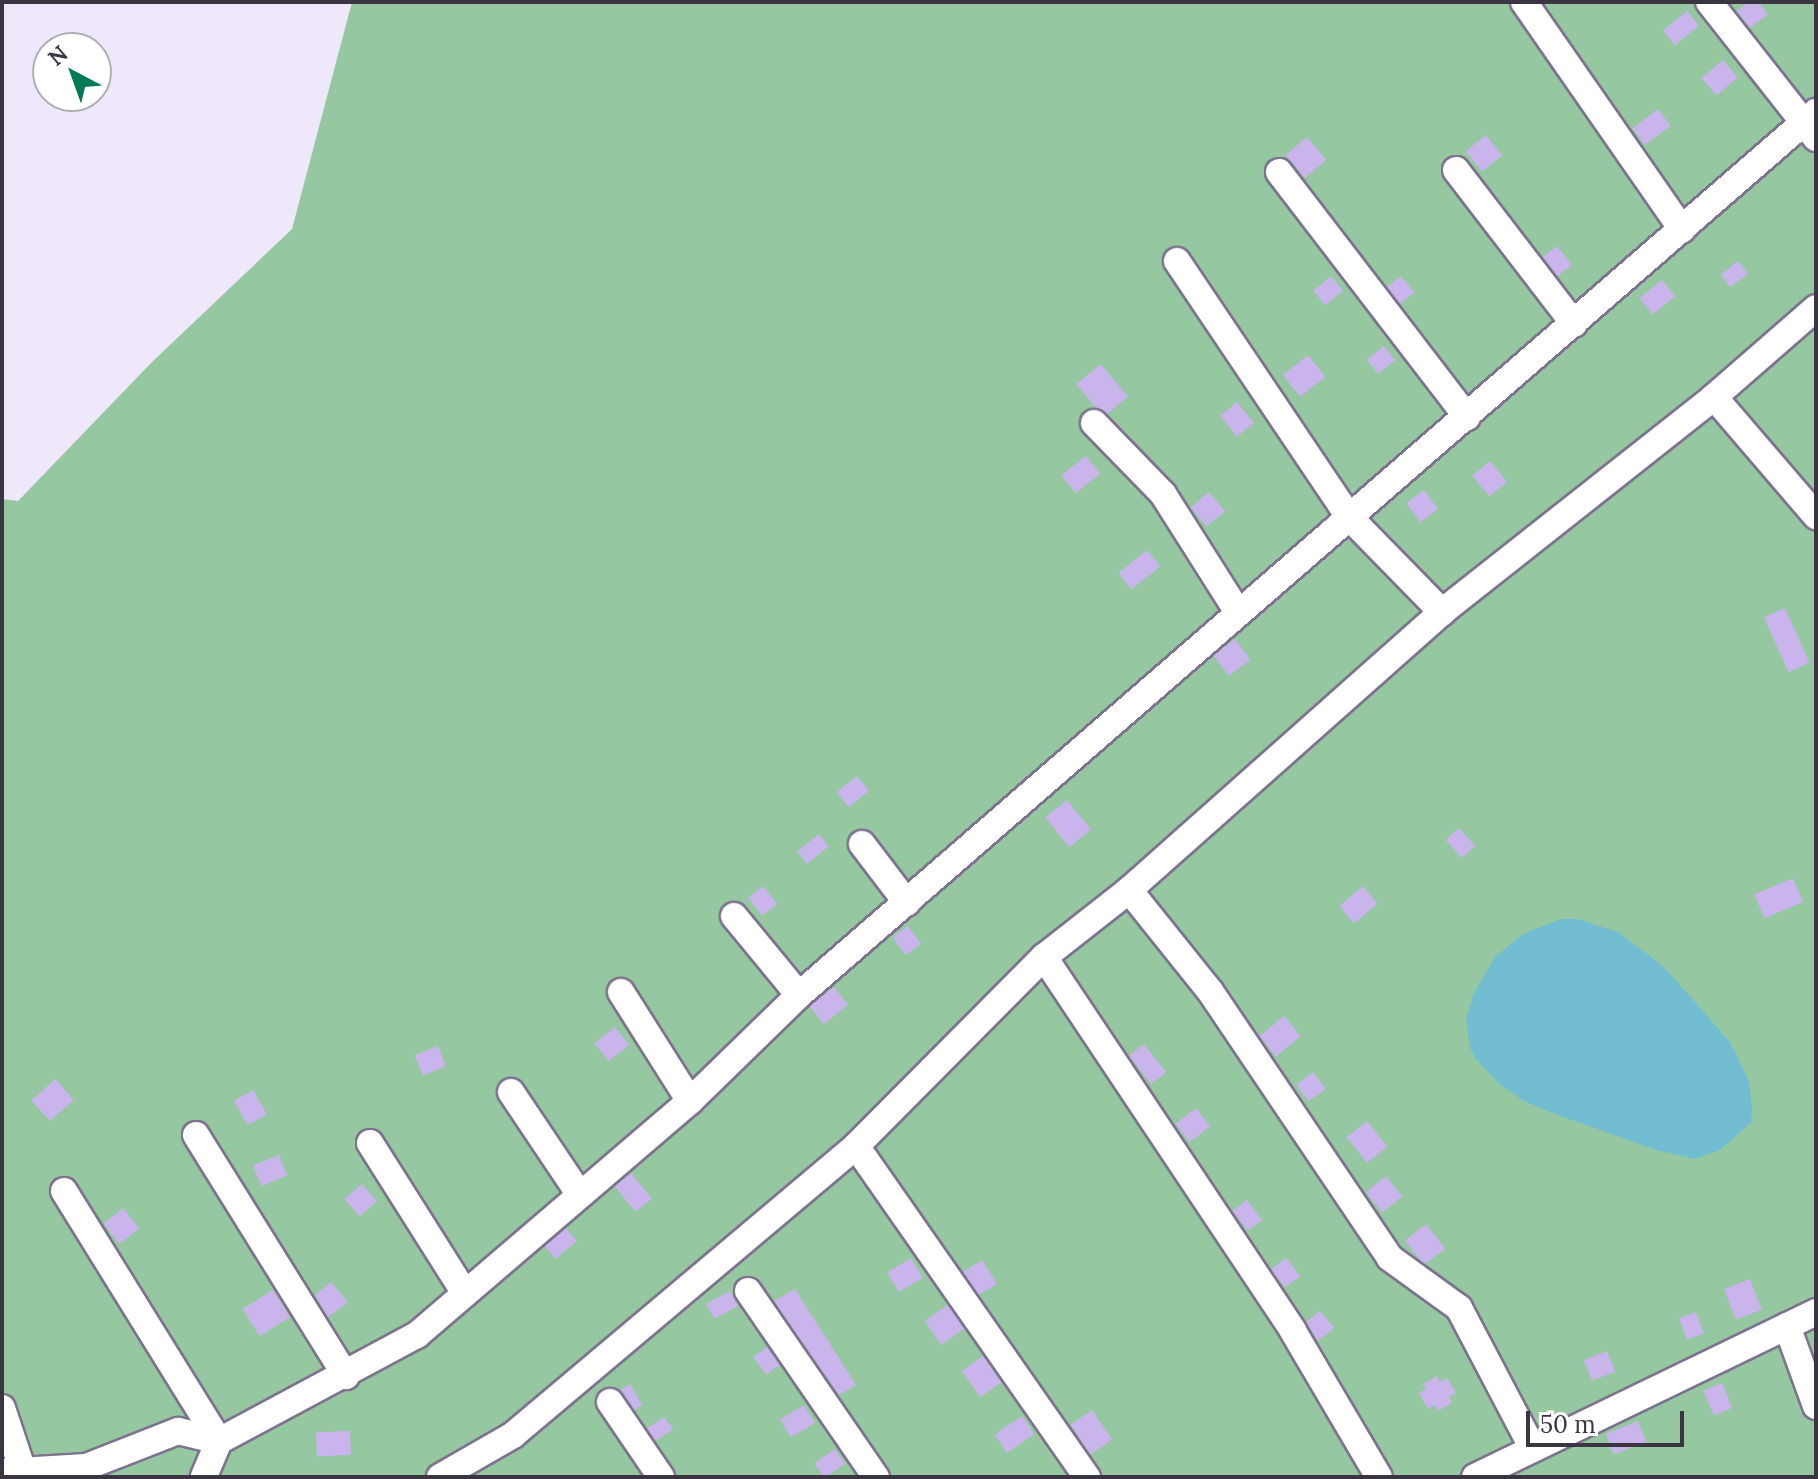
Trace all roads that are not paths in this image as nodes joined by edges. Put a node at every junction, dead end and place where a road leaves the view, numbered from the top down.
1 (1524, 2) edge
2 (1709, 2) edge
3 (1812, 124) edge
4 (1456, 170) dead end
5 (1279, 172) dead end
6 (1682, 229) junction
7 (1177, 261) dead end
8 (1816, 308) edge
9 (1574, 324) junction
10 (1714, 397) junction
11 (1467, 417) junction
12 (1094, 423) dead end
13 (1816, 516) edge
14 (1350, 518) junction
15 (1238, 612) junction
16 (1442, 612) junction
17 (862, 844) dead end
18 (1129, 890) junction
19 (907, 903) junction
20 (734, 916) dead end
21 (1044, 957) junction
22 (621, 992) dead end
23 (799, 995) junction
24 (511, 1092) dead end
25 (690, 1101) junction
26 (196, 1135) dead end
27 (370, 1143) dead end
28 (856, 1146) junction
29 (64, 1191) dead end
30 (580, 1195) junction
31 (748, 1291) dead end
32 (465, 1293) junction
33 (1816, 1312) edge
34 (1787, 1326) junction
35 (346, 1376) junction
36 (610, 1402) dead end
37 (1816, 1406) edge
38 (2, 1408) edge
39 (219, 1441) junction
40 (1533, 1449) junction
41 (13, 1472) edge
42 (204, 1477) edge
43 (440, 1477) edge
44 (661, 1477) edge
45 (876, 1477) edge
46 (1087, 1477) edge
47 (1379, 1477) edge
48 (1475, 1477) edge

1 - 6 street
2 - 3 street
3 - 6 street
4 - 9 street
5 - 11 street
6 - 9 street
7 - 14 street
8 - 10 street
9 - 11 street
10 - 13 street
10 - 16 street
11 - 14 street
12 - 15 street
14 - 15 street
14 - 16 street
15 - 19 street
16 - 18 street
17 - 19 street
18 - 21 street
18 - 40 street
19 - 23 street
20 - 23 street
21 - 28 street
21 - 47 street
22 - 25 street
23 - 25 street
24 - 30 street
25 - 30 street
26 - 35 street
27 - 32 street
28 - 43 street
28 - 46 street
29 - 39 street
30 - 32 street
31 - 45 street
32 - 35 street
33 - 34 street
34 - 37 street
34 - 40 street
35 - 39 street
36 - 44 street
38 - 41 street
39 - 41 street
39 - 42 street
40 - 48 street

